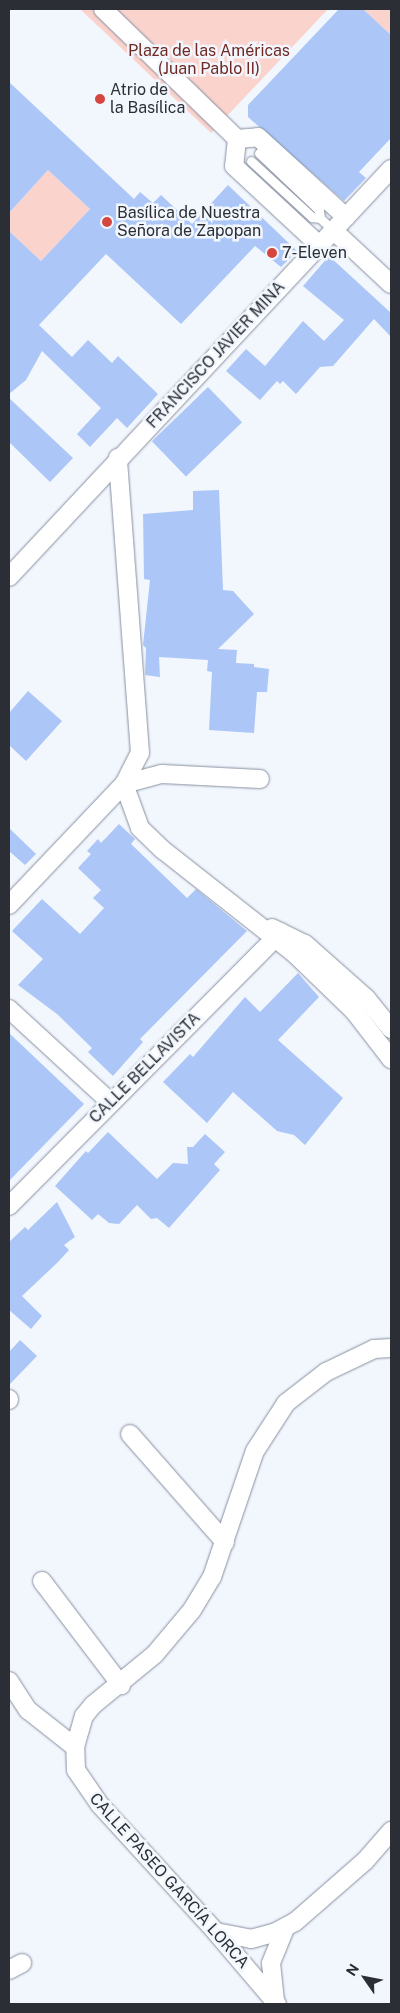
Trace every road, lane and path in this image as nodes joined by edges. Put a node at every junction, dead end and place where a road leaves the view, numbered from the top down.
1 (103, 9) edge
2 (237, 139) junction
3 (259, 153) dead end
4 (251, 161) dead end
5 (391, 169) edge
6 (346, 217) junction
7 (320, 218) junction
8 (334, 230) junction
9 (320, 246) junction
10 (391, 284) edge
11 (118, 458) junction
12 (9, 577) edge
13 (260, 779) dead end
14 (124, 784) junction
15 (9, 905) edge
16 (278, 935) junction
17 (9, 1009) edge
18 (391, 1029) edge
19 (391, 1059) edge
20 (110, 1102) junction
21 (9, 1206) edge
22 (391, 1348) edge
23 (130, 1434) dead end
24 (225, 1542) junction
25 (42, 1580) dead end
26 (9, 1681) edge
27 (121, 1685) junction
28 (75, 1747) junction
29 (391, 1831) edge
30 (285, 1928) junction
31 (216, 1932) junction
32 (276, 2004) edge

1 - 2 street
2 - 6 street
2 - 9 street
3 - 7 lane
4 - 7 lane
5 - 6 street, FRANCISCO JAVIER MINA
6 - 8 street, FRANCISCO JAVIER MINA
7 - 8 lane
8 - 9 street, FRANCISCO JAVIER MINA
8 - 10 street
9 - 11 street, FRANCISCO JAVIER MINA
11 - 12 street, FRANCISCO JAVIER MINA
11 - 14 street
13 - 14 street
14 - 15 street
14 - 16 street
16 - 18 street
16 - 19 street
16 - 20 street, CALLE BELLAVISTA
17 - 20 street
20 - 21 street, CALLE BELLAVISTA
22 - 24 street, CALLE PASEO GARCÍA LORCA
23 - 24 street
24 - 27 street, CALLE PASEO GARCÍA LORCA
25 - 27 street
26 - 28 street
27 - 28 street, CALLE PASEO GARCÍA LORCA
28 - 31 street, CALLE PASEO GARCÍA LORCA
29 - 30 street
30 - 31 street
30 - 32 street
31 - 32 street, CALLE PASEO GARCÍA LORCA

